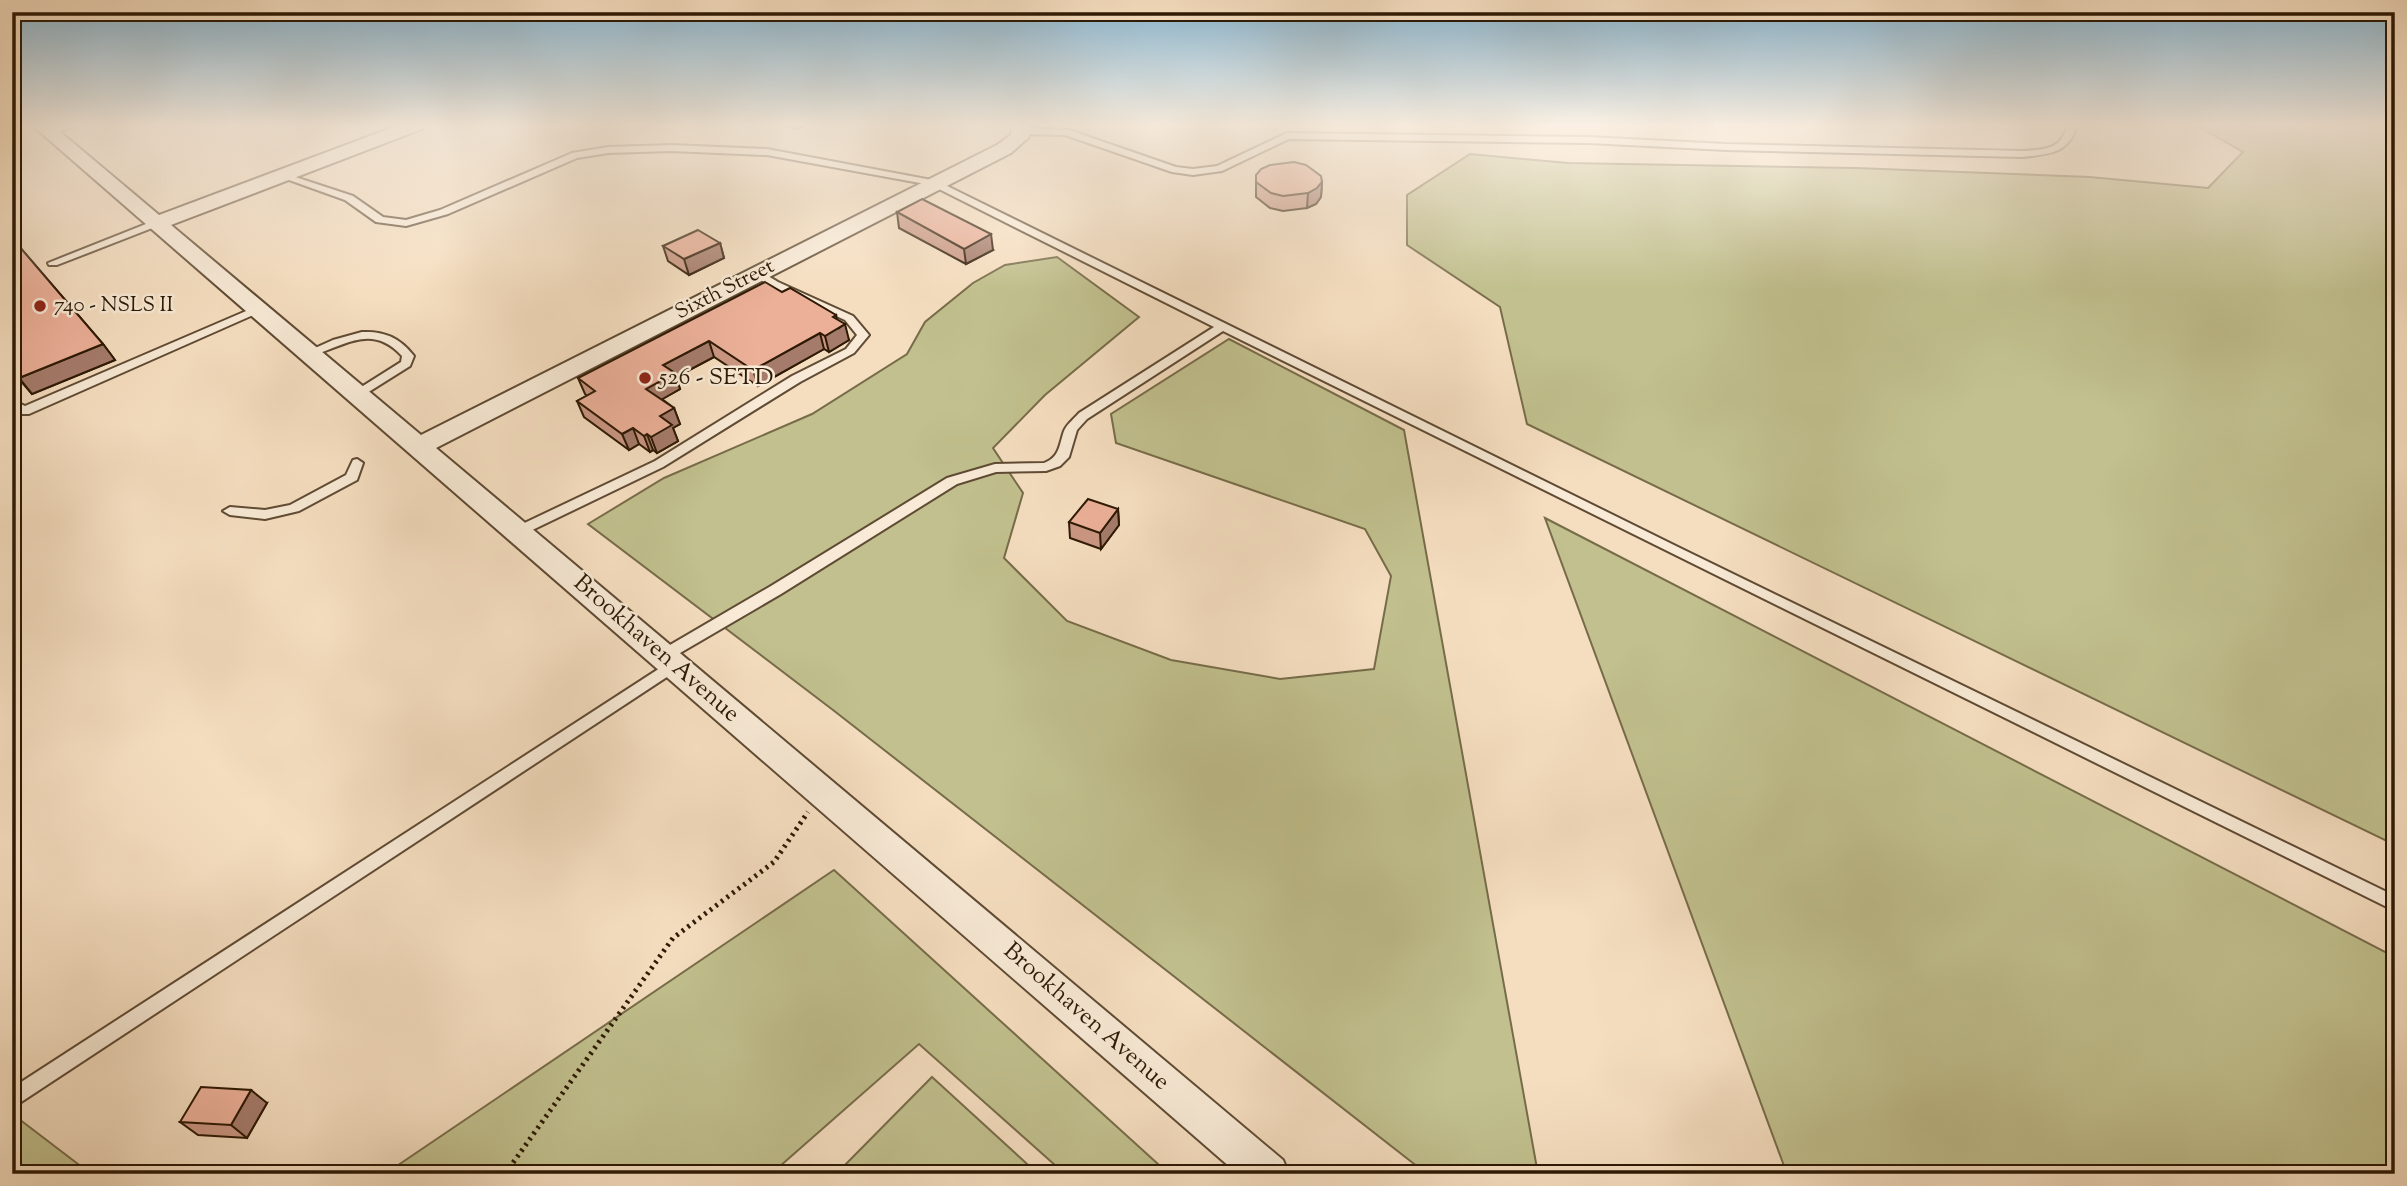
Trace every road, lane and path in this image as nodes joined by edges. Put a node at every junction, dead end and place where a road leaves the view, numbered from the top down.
1 (111, 180) edge
2 (271, 180) edge
3 (296, 180) edge
4 (517, 180) edge
5 (920, 180) edge
6 (939, 180) edge
7 (934, 183) junction
8 (156, 223) junction
9 (53, 264) dead end
10 (758, 273) junction
11 (258, 309) junction
12 (1224, 325) junction
13 (310, 353) junction
14 (359, 394) junction
15 (12, 404) edge
16 (420, 446) junction
17 (357, 463) dead end
18 (230, 511) dead end
19 (519, 531) junction
20 (668, 660) junction
21 (822, 791) junction
22 (2395, 904) edge
23 (12, 1099) edge
24 (505, 1174) edge
25 (1269, 1174) edge

1 - 8 street, Brookhaven Avenue
2 - 8 street
3 - 4 lane
5 - 7 lane
6 - 7 street, Sixth Street
7 - 10 street, Sixth Street
7 - 12 lane
8 - 9 lane
8 - 11 street, Brookhaven Avenue
10 - 16 street, Sixth Street
10 - 19 lane
11 - 13 street, Brookhaven Avenue
11 - 15 lane
12 - 20 lane
12 - 22 lane
13 - 14 street, Brookhaven Avenue
13 - 14 lane
14 - 16 street, Brookhaven Avenue
16 - 19 street, Brookhaven Avenue
17 - 18 lane
19 - 20 street, Brookhaven Avenue
20 - 21 street, Brookhaven Avenue
20 - 23 lane
21 - 24 path
21 - 25 street, Brookhaven Avenue

